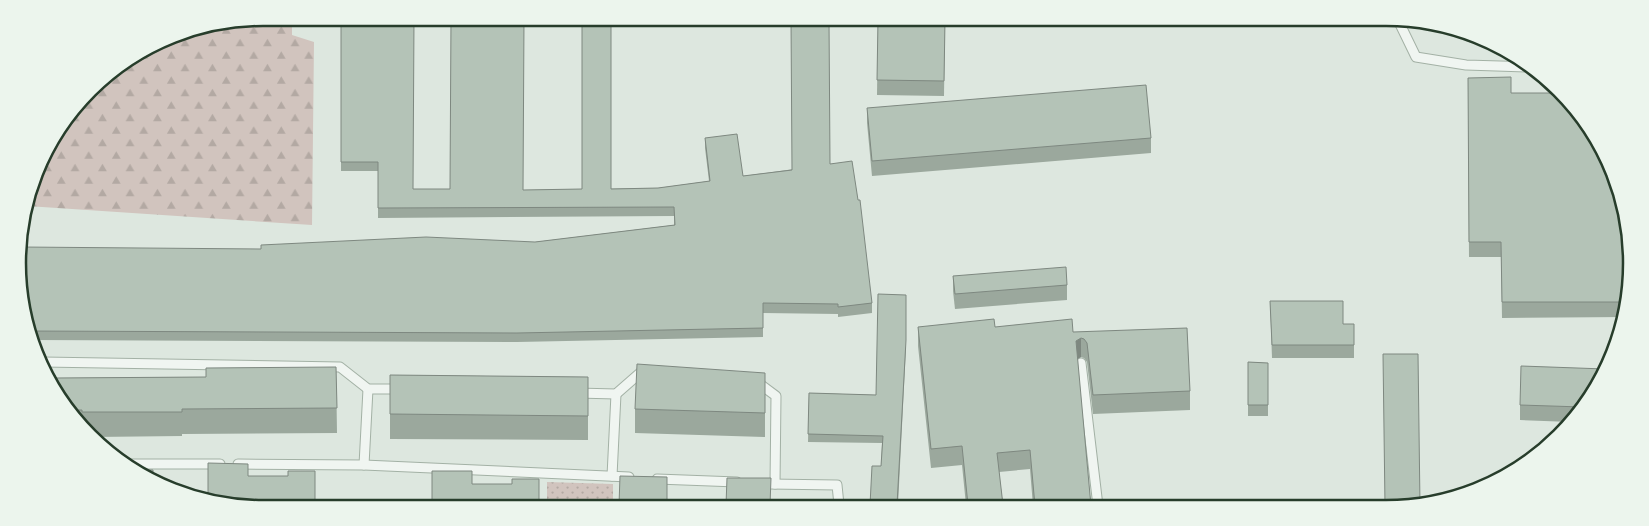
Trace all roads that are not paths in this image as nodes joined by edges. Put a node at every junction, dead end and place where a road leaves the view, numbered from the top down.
1 (1401, 27) edge
2 (1519, 67) edge
3 (48, 362) edge
4 (1081, 363) dead end
5 (660, 373) edge
6 (750, 376) edge
7 (368, 388) junction
8 (408, 389) edge
9 (567, 393) edge
10 (616, 394) junction
11 (138, 464) edge
12 (364, 464) junction
13 (612, 476) junction
14 (776, 484) junction
15 (838, 500) edge
16 (1097, 500) edge

1 - 2 lane
3 - 7 lane
4 - 16 lane
5 - 10 lane
6 - 14 lane
7 - 8 lane
7 - 12 lane
9 - 10 lane
10 - 13 lane
11 - 12 lane
12 - 13 lane
13 - 14 lane
14 - 15 lane

